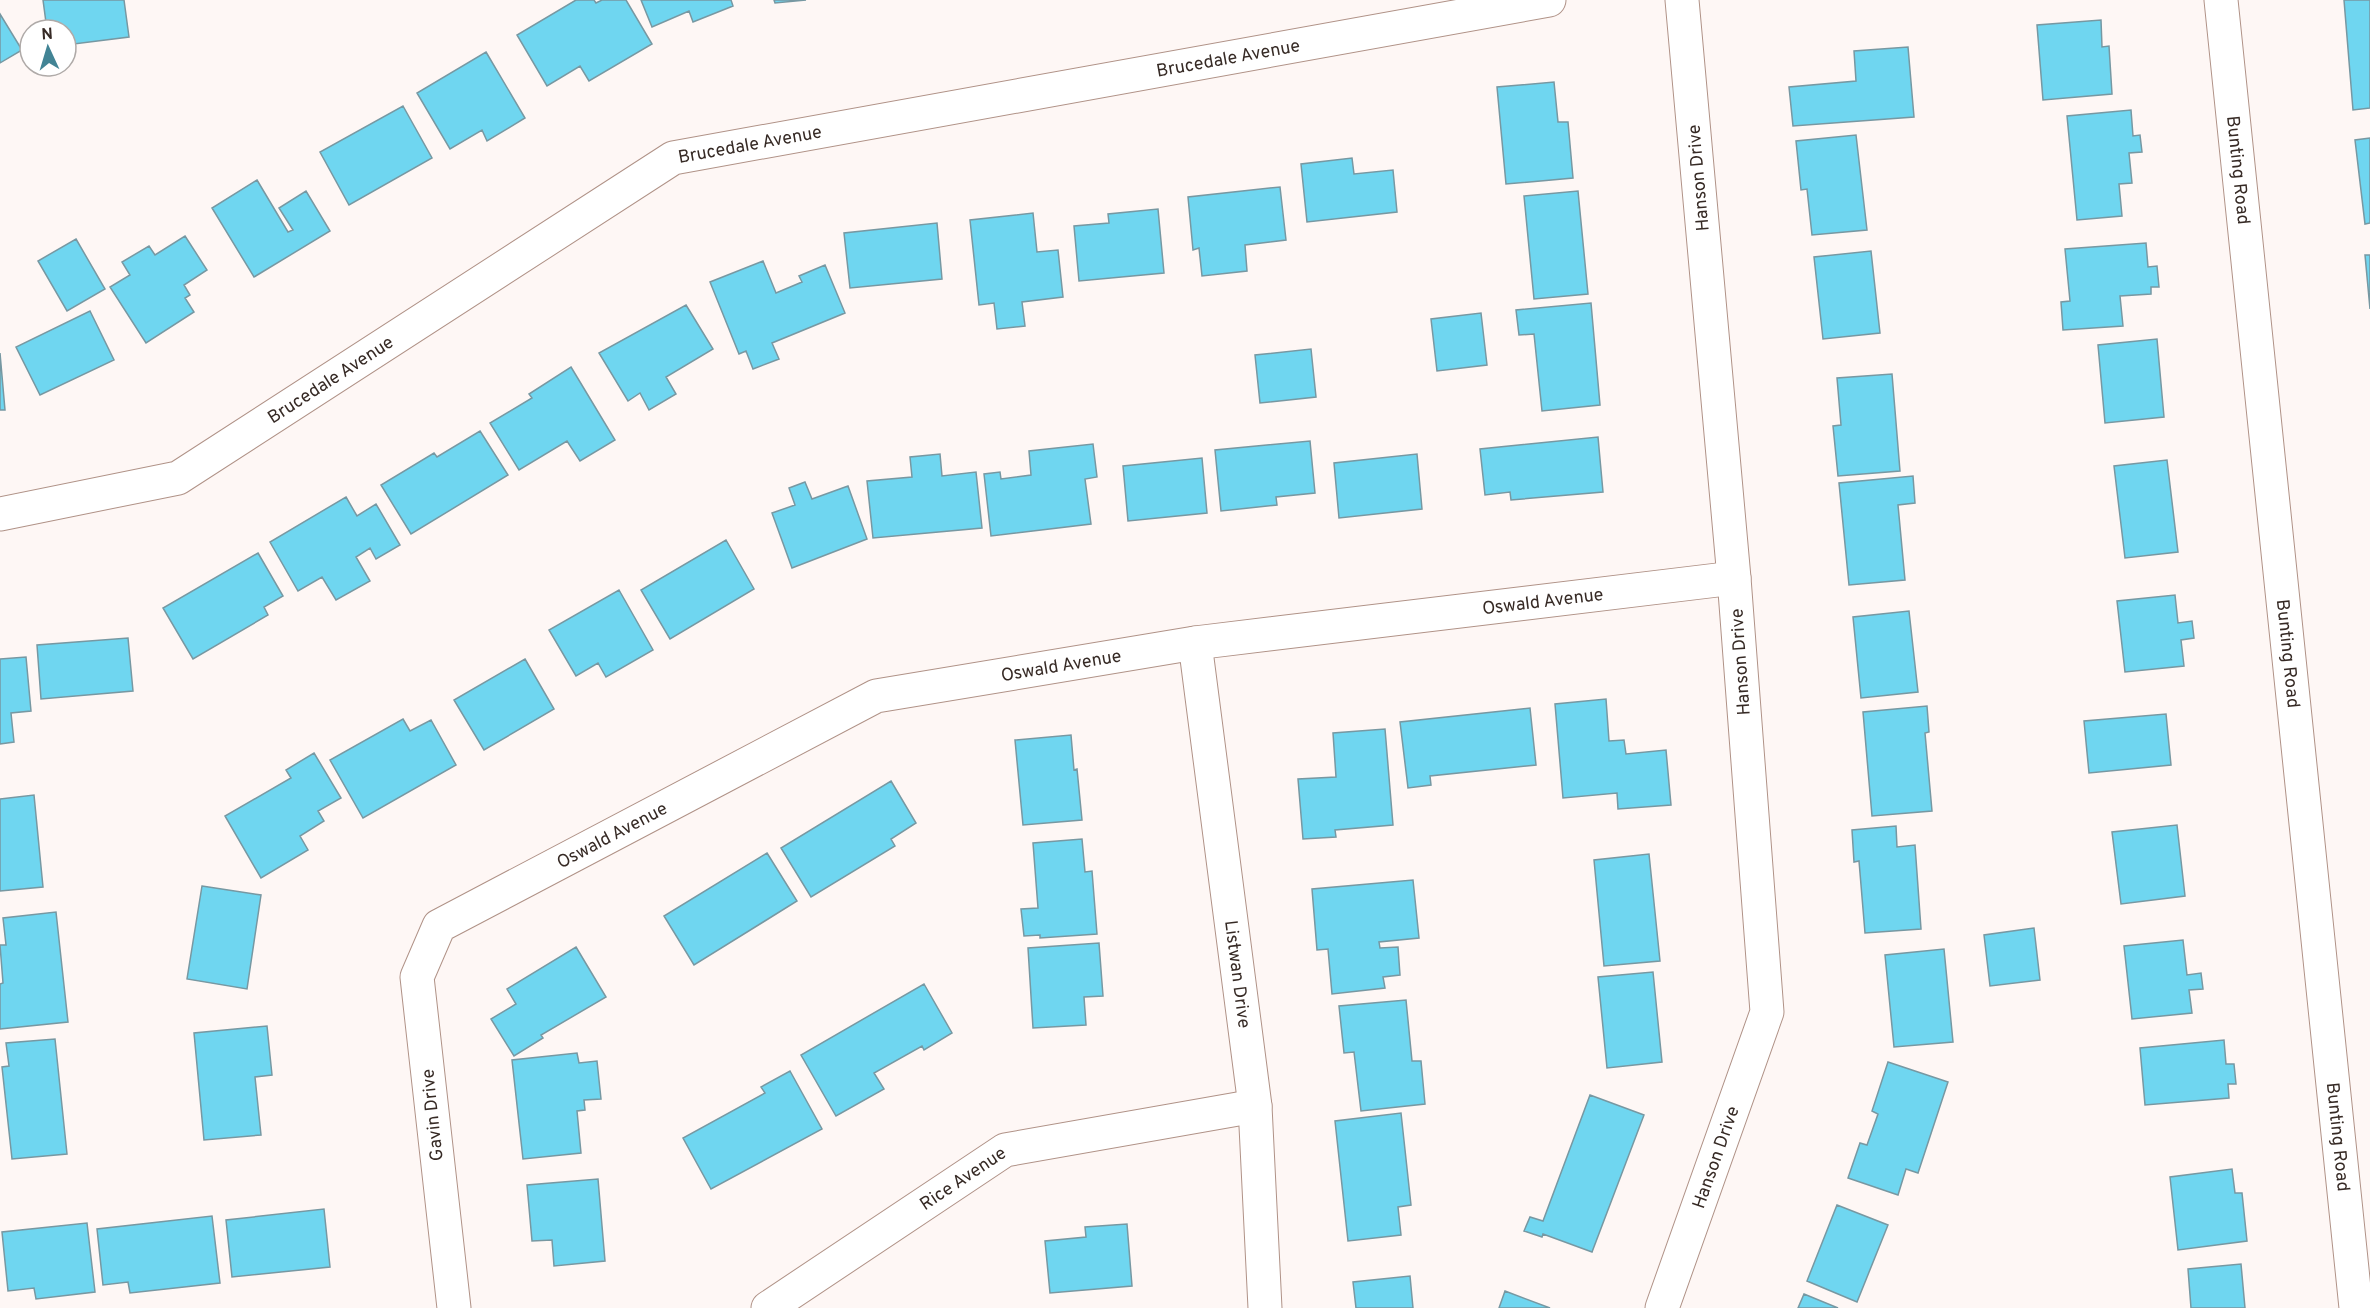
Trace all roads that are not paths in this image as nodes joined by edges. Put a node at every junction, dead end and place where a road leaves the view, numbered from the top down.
1 (1549, 0) edge
2 (1682, 0) edge
3 (2221, 0) edge
4 (0, 514) edge
5 (1734, 578) junction
6 (1195, 643) junction
7 (439, 926) joint
8 (1255, 1106) junction
9 (454, 1308) edge
10 (768, 1308) edge
11 (1265, 1308) edge
12 (1662, 1308) edge
13 (2356, 1308) edge

1 - 4 street, Brucedale Avenue
2 - 5 street, Hanson Drive
3 - 13 street, Bunting Road
5 - 6 street, Oswald Avenue
5 - 12 street, Hanson Drive
6 - 7 street, Oswald Avenue
6 - 8 street, Listwan Drive
7 - 9 street, Gavin Drive
8 - 10 street, Rice Avenue
8 - 11 street, Listwan Drive

